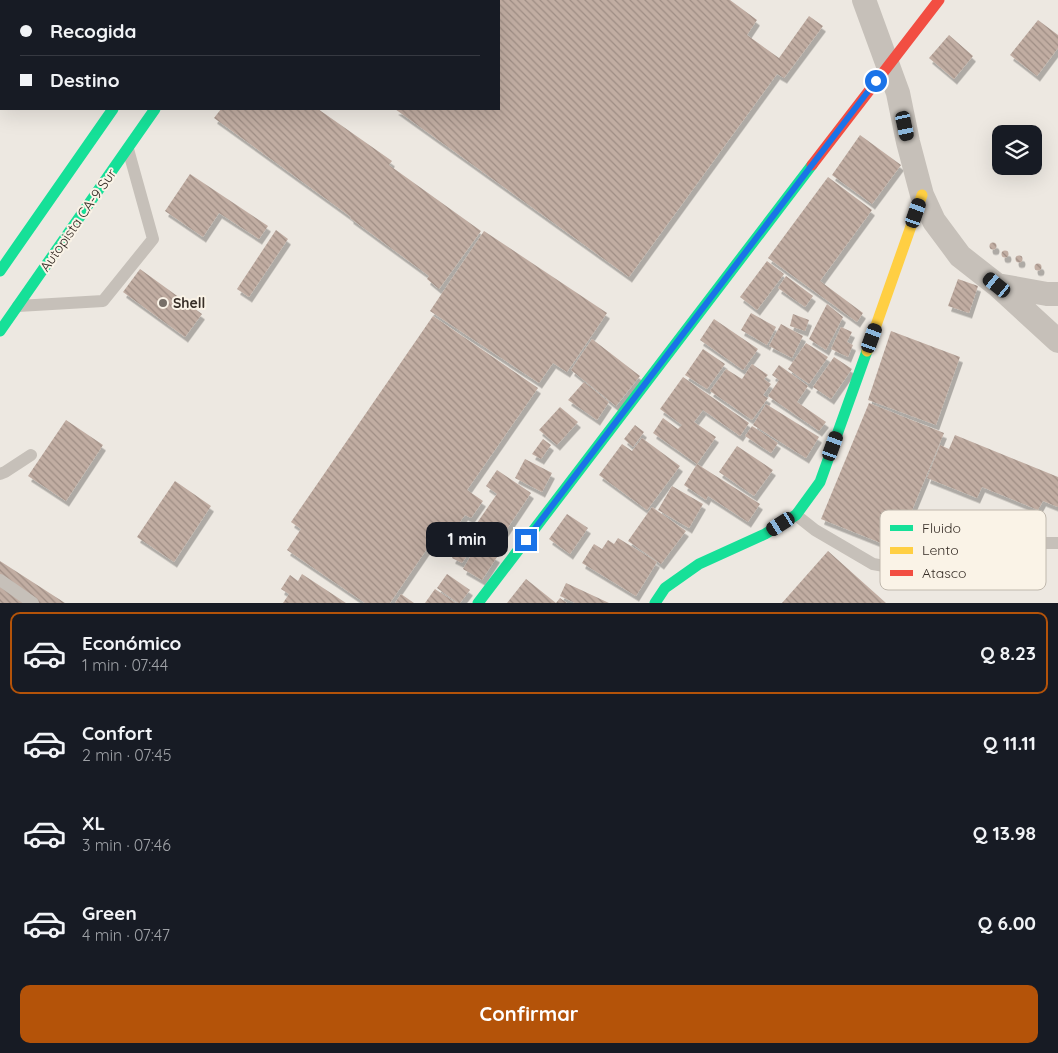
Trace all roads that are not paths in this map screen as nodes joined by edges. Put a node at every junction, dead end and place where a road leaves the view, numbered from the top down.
1 (864, 0) edge
2 (940, 0) edge
3 (888, 65) junction
4 (112, 110) edge
5 (154, 110) edge
6 (128, 148) junction
7 (922, 195) junction
8 (0, 272) edge
9 (997, 285) junction
10 (1058, 294) edge
11 (18, 306) junction
12 (0, 330) edge
13 (1058, 341) edge
14 (31, 455) dead end
15 (0, 474) edge
16 (796, 514) junction
17 (880, 565) edge
18 (0, 580) edge
19 (33, 603) edge
20 (478, 603) edge
21 (655, 603) edge

1 - 3 street
2 - 3 main road
3 - 7 street
3 - 20 main road
4 - 8 main road
5 - 6 main road, Autopista CA-9 Sur
6 - 11 main road, Autopista CA-9 Sur
6 - 11 lane
7 - 9 street
7 - 16 main road
9 - 10 street
9 - 13 street
11 - 12 main road, Autopista CA-9 Sur
14 - 15 lane
16 - 17 lane
16 - 21 main road
18 - 19 lane

